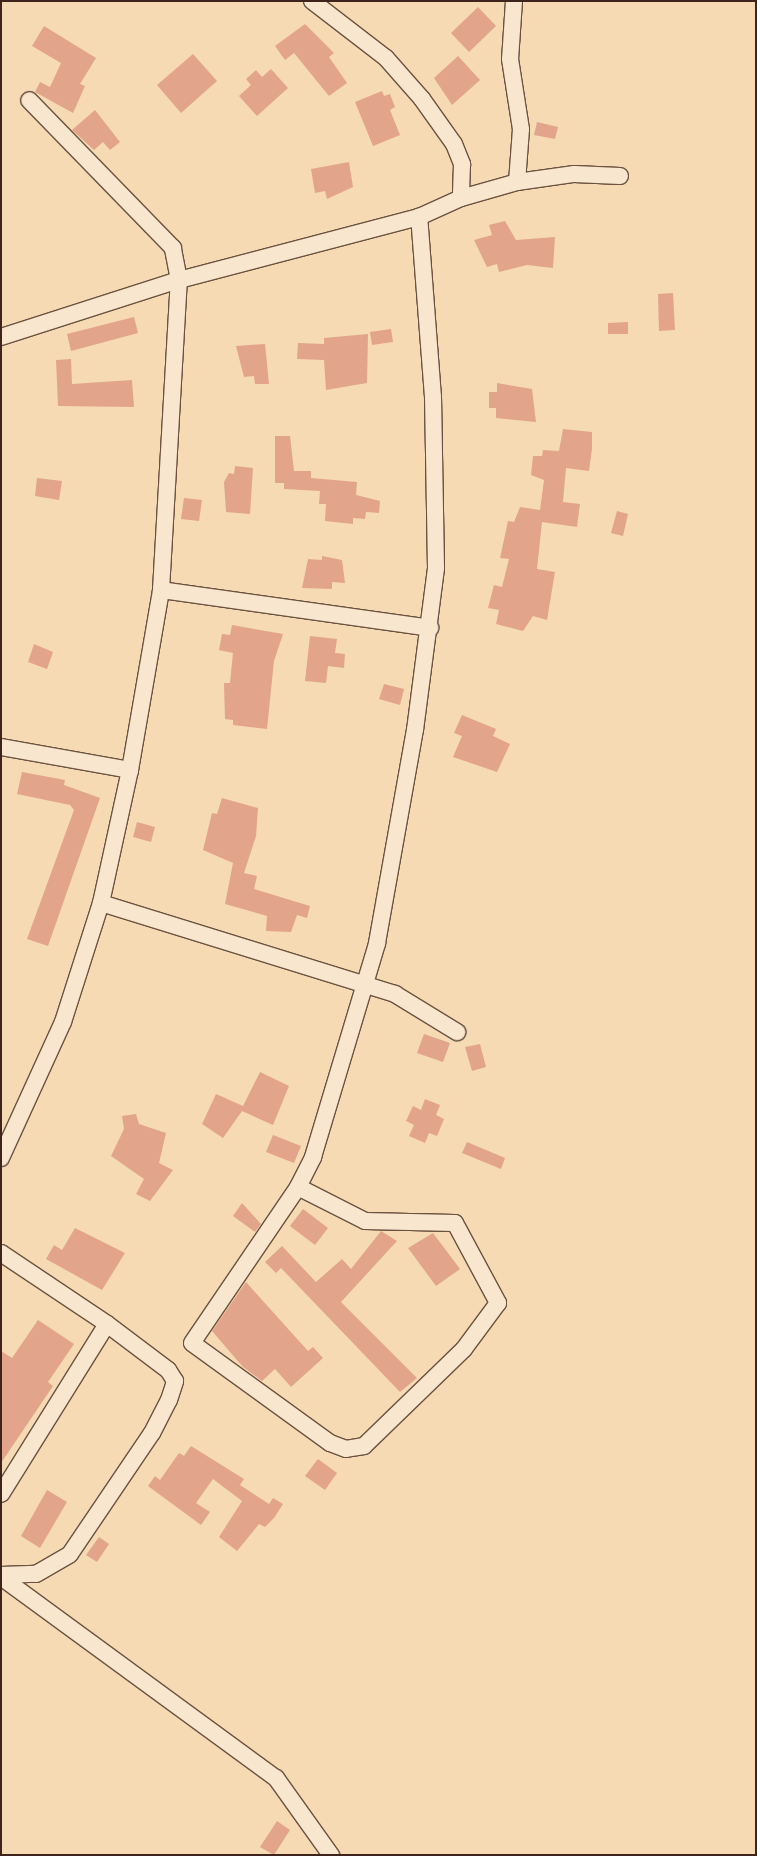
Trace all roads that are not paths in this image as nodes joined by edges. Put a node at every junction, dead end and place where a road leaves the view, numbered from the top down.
1 (312, 1) edge
2 (514, 1) edge
3 (29, 100) dead end
4 (620, 176) dead end
5 (517, 182) junction
6 (461, 198) junction
7 (419, 217) junction
8 (179, 280) junction
9 (1, 337) edge
10 (161, 590) junction
11 (430, 628) junction
12 (1, 747) edge
13 (130, 770) junction
14 (102, 903) junction
15 (364, 984) junction
16 (458, 1032) dead end
17 (1, 1158) edge
18 (298, 1187) junction
19 (1, 1253) edge
20 (107, 1324) junction
21 (1, 1494) edge
22 (1, 1576) edge
23 (332, 1855) edge

1 - 6 street
2 - 5 street
3 - 8 street
4 - 5 street
5 - 6 street
6 - 7 street
7 - 8 street
7 - 11 street
8 - 9 street
8 - 10 street
10 - 11 street
10 - 13 street
11 - 15 street
12 - 13 street
13 - 14 street
14 - 15 street
14 - 17 street
15 - 16 street
15 - 18 street
18 - 18 street
19 - 20 street
20 - 21 street
20 - 22 street
22 - 23 street

